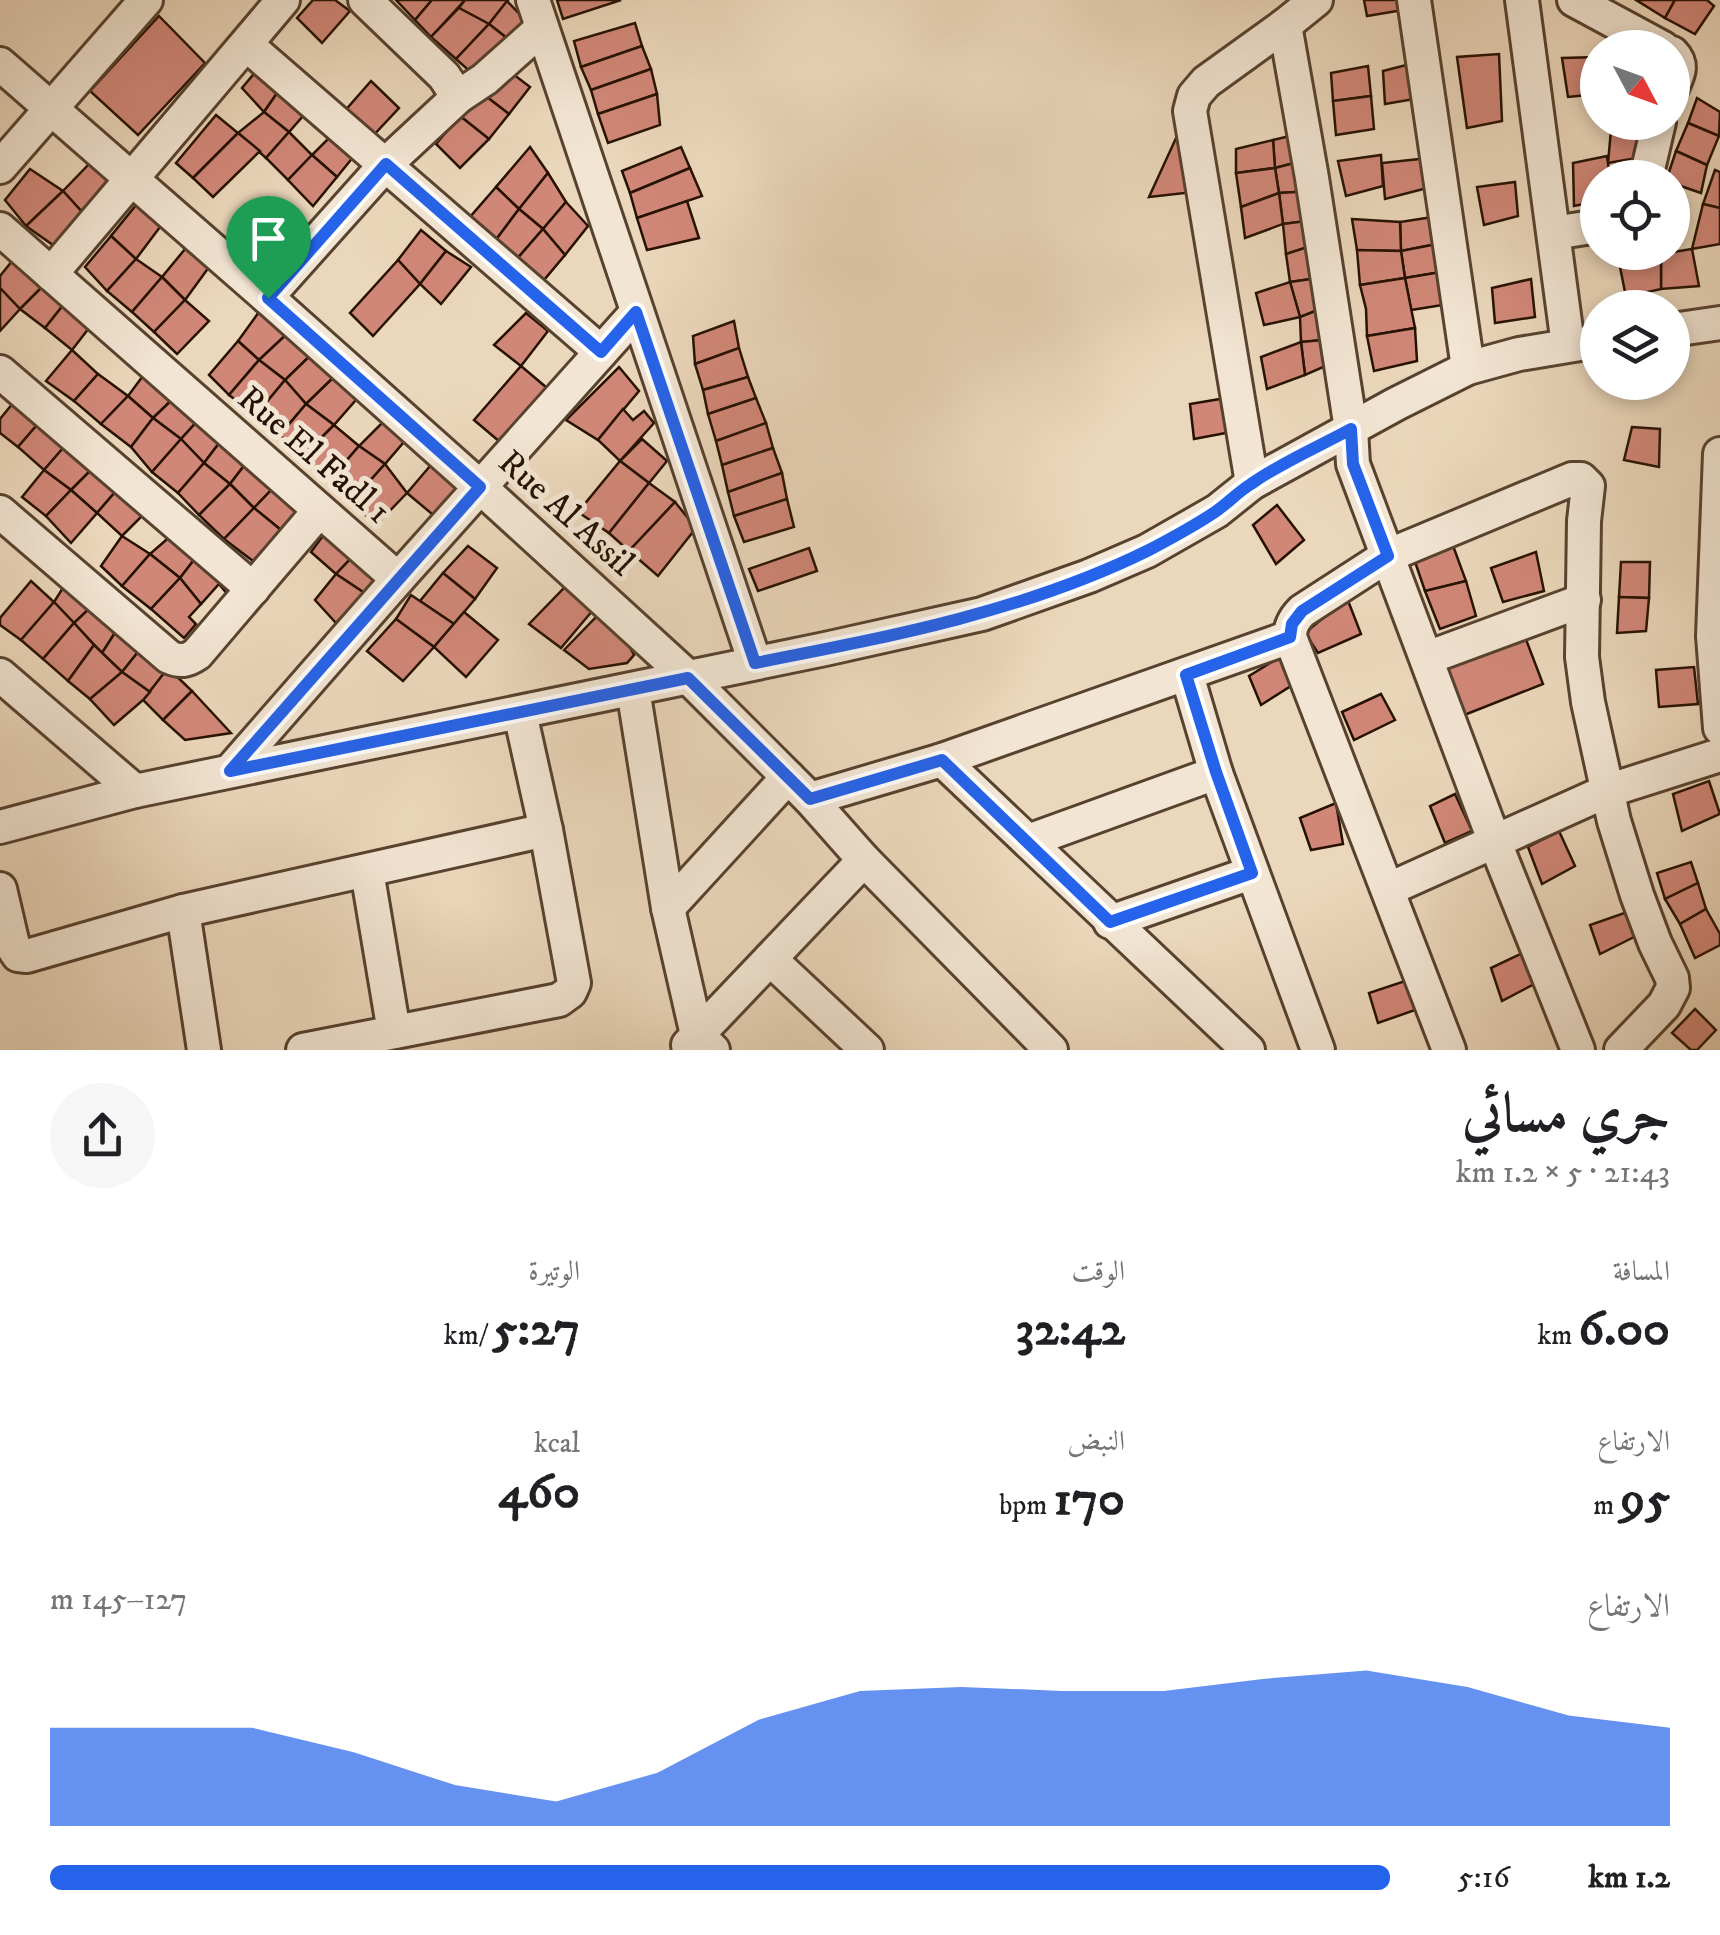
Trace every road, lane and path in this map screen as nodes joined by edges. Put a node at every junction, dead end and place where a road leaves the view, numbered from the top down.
1 (146, 0) edge
2 (284, 0) edge
3 (366, 0) edge
4 (1316, 0) edge
5 (1414, 0) edge
6 (1522, 0) edge
7 (1574, 0) edge
8 (537, 14) edge
9 (1285, 25) junction
10 (1630, 30) edge
11 (248, 45) junction
12 (0, 64) edge
13 (458, 97) junction
14 (51, 109) junction
15 (386, 164) junction
16 (0, 166) edge
17 (132, 180) junction
18 (0, 229) edge
19 (1580, 229) edge
20 (1554, 233) junction
21 (51, 274) junction
22 (268, 298) junction
23 (636, 312) junction
24 (1720, 323) edge
25 (1690, 327) edge
26 (1580, 332) edge
27 (1580, 344) edge
28 (601, 352) junction
29 (1468, 368) junction
30 (0, 372) edge
31 (1351, 429) junction
32 (1720, 454) edge
33 (1252, 482) junction
34 (480, 487) junction
35 (319, 510) junction
36 (0, 512) edge
37 (1388, 556) junction
38 (398, 579) junction
39 (253, 589) junction
40 (1584, 600) junction
41 (1717, 635) edge
42 (1290, 637) junction
43 (1427, 658) junction
44 (755, 663) junction
45 (0, 674) edge
46 (1186, 675) junction
47 (688, 678) junction
48 (633, 690) junction
49 (520, 713) junction
50 (1720, 728) edge
51 (1720, 755) edge
52 (942, 760) junction
53 (230, 771) junction
54 (1216, 772) junction
55 (799, 788) junction
56 (135, 791) junction
57 (1606, 791) junction
58 (0, 827) edge
59 (546, 830) junction
60 (1494, 840) junction
61 (1028, 841) junction
62 (864, 860) junction
63 (367, 870) junction
64 (1252, 873) junction
65 (0, 889) edge
66 (1389, 889) junction
67 (668, 908) junction
68 (183, 911) junction
69 (1110, 922) junction
70 (770, 958) junction
71 (394, 1032) junction
72 (698, 1045) edge
73 (204, 1050) edge
74 (303, 1050) edge
75 (867, 1050) edge
76 (1051, 1050) edge
77 (1248, 1050) edge
78 (1318, 1050) edge
79 (1450, 1050) edge
80 (1578, 1050) edge
81 (1621, 1050) edge

1 - 14 street
2 - 11 street
3 - 13 street
4 - 9 street
5 - 29 street
6 - 20 street
7 - 10 street
8 - 13 street
8 - 23 street
9 - 31 street
9 - 33 street
11 - 15 street
11 - 17 street
12 - 14 street, Rue Al Assil
13 - 15 street
14 - 16 street
14 - 17 street, Rue Al Assil
15 - 22 street
15 - 28 street
17 - 21 street
17 - 22 street, Rue Al Assil
18 - 21 street, Rue El Fadl 1
19 - 20 street
20 - 26 street
21 - 35 street, Rue El Fadl 1
22 - 34 street, Rue Al Assil
23 - 28 street
23 - 44 street
24 - 25 street
27 - 29 street
28 - 34 street
29 - 31 street
30 - 39 street
31 - 33 street
31 - 37 street
32 - 41 street
33 - 44 street
34 - 38 street
34 - 47 street, Rue Al Assil
35 - 38 street, Rue El Fadl 1
35 - 39 street
36 - 39 street
37 - 40 street
37 - 42 street
37 - 43 street
38 - 53 street
40 - 43 street
40 - 57 street
41 - 50 street
42 - 46 street
42 - 66 street
43 - 60 street
44 - 47 street
45 - 56 street
46 - 52 street
46 - 54 street
47 - 48 street
47 - 55 street, Rue Al Assil
48 - 49 street
48 - 67 street
49 - 53 street
49 - 59 street
51 - 57 street
52 - 55 street
52 - 61 street
53 - 56 street
54 - 61 street
54 - 64 street
55 - 62 street, Rue Al Assil
55 - 67 street
56 - 58 street
57 - 60 street
57 - 81 street
59 - 63 street
59 - 71 street
60 - 66 street
60 - 80 street
61 - 69 street
62 - 70 street
62 - 76 street, Rue Al Assil
63 - 68 street
63 - 71 street
64 - 69 street
64 - 78 street
65 - 68 street
66 - 79 street
67 - 72 street
68 - 73 street
69 - 77 street
70 - 72 street
70 - 75 street
71 - 74 street

